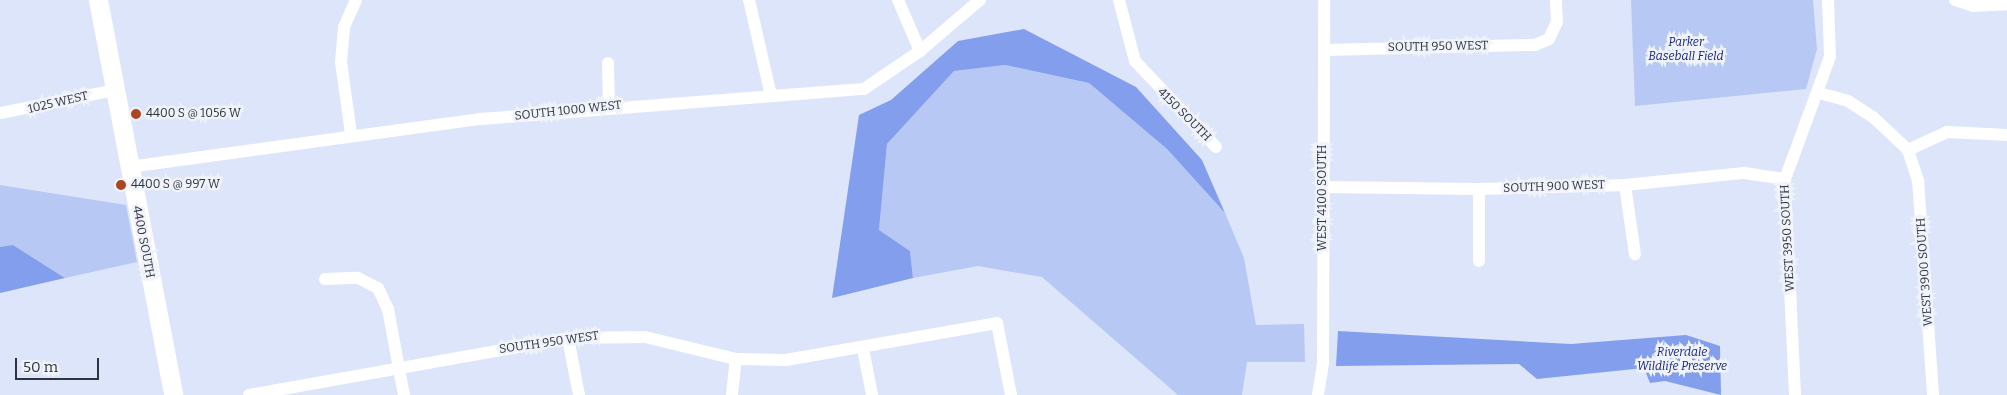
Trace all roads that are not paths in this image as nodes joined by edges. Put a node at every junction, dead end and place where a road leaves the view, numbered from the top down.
1 (98, 0) edge
2 (356, 0) edge
3 (749, 0) edge
4 (898, 0) edge
5 (980, 0) edge
6 (1119, 0) edge
7 (1324, 0) edge
8 (1556, 0) edge
9 (1828, 0) edge
10 (1955, 0) edge
11 (2007, 4) edge
12 (1325, 50) junction
13 (920, 51) junction
14 (608, 63) dead end
15 (115, 90) junction
16 (1819, 93) junction
17 (771, 95) junction
18 (609, 106) junction
19 (0, 113) edge
20 (352, 134) junction
21 (2007, 135) edge
22 (1216, 147) dead end
23 (1908, 150) junction
24 (129, 167) junction
25 (1785, 179) junction
26 (1625, 185) junction
27 (1322, 187) junction
28 (1479, 189) junction
29 (1635, 254) dead end
30 (1479, 261) dead end
31 (325, 279) dead end
32 (568, 338) junction
33 (863, 349) junction
34 (736, 359) junction
35 (399, 368) junction
36 (173, 395) edge
37 (249, 395) edge
38 (404, 395) edge
39 (579, 395) edge
40 (732, 395) edge
41 (872, 395) edge
42 (1010, 395) edge
43 (1318, 395) edge
44 (1795, 395) edge
45 (1933, 395) edge

1 - 15 street, 4400 SOUTH
2 - 20 street
3 - 17 street
4 - 13 street
5 - 13 street, SOUTH 1000 WEST
6 - 22 street, 4150 SOUTH
7 - 12 street, WEST 4100 SOUTH
8 - 12 street, SOUTH 950 WEST
9 - 16 street, WEST 3950 SOUTH
10 - 11 street
12 - 27 street, WEST 4100 SOUTH
13 - 17 street, SOUTH 1000 WEST
14 - 18 street
15 - 19 street, 1025 WEST
15 - 24 street, 4400 SOUTH
16 - 23 street
16 - 25 street, WEST 3950 SOUTH
17 - 18 street, SOUTH 1000 WEST
18 - 20 street, SOUTH 1000 WEST
20 - 24 street, SOUTH 1000 WEST
21 - 23 street
23 - 45 street, WEST 3900 SOUTH
24 - 36 street, 4400 SOUTH
25 - 26 street, SOUTH 900 WEST
25 - 44 street, WEST 3950 SOUTH
26 - 28 street, SOUTH 900 WEST
26 - 29 street
27 - 28 street, SOUTH 900 WEST
27 - 43 street, WEST 4100 SOUTH
28 - 30 street
31 - 35 street
32 - 34 street, SOUTH 950 WEST
32 - 35 street, SOUTH 950 WEST
32 - 39 street
33 - 34 street, SOUTH 950 WEST
33 - 41 street
33 - 42 street, SOUTH 950 WEST
34 - 40 street
35 - 37 street, SOUTH 950 WEST
35 - 38 street

